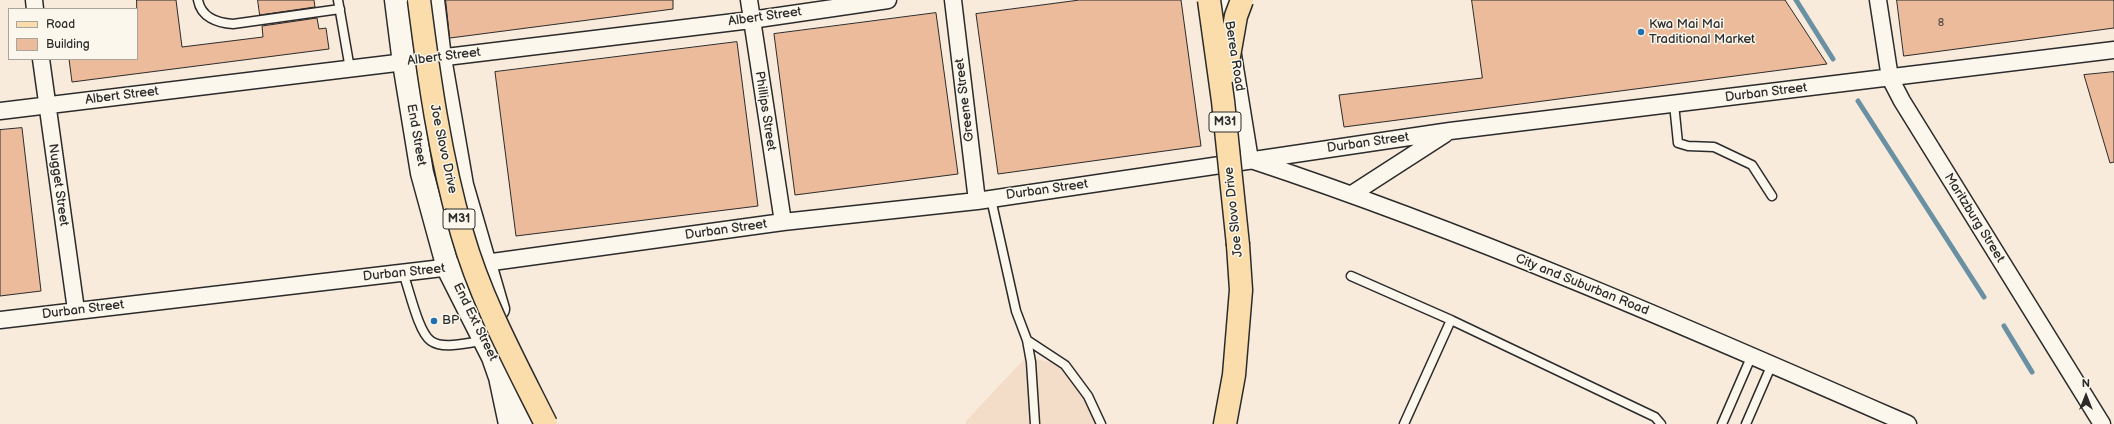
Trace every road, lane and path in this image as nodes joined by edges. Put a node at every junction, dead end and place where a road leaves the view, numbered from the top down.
1 (198, 0) edge
2 (338, 0) edge
3 (396, 0) edge
4 (408, 0) edge
5 (419, 0) edge
6 (433, 0) edge
7 (749, 0) edge
8 (888, 0) edge
9 (953, 0) edge
10 (1209, 0) edge
11 (1224, 0) edge
12 (1242, 0) edge
13 (1878, 0) edge
14 (340, 9) junction
15 (751, 20) junction
16 (2114, 50) edge
17 (41, 60) edge
18 (434, 61) junction
19 (404, 63) junction
20 (350, 69) junction
21 (1890, 78) junction
22 (1223, 101) junction
23 (1674, 104) junction
24 (47, 105) junction
25 (0, 111) edge
26 (1450, 130) junction
27 (1250, 160) junction
28 (1352, 194) junction
29 (1772, 196) dead end
30 (984, 200) junction
31 (783, 222) junction
32 (485, 263) junction
33 (448, 268) junction
34 (403, 272) junction
35 (1351, 276) dead end
36 (76, 310) junction
37 (0, 320) edge
38 (1451, 320) junction
39 (1027, 340) junction
40 (485, 341) junction
41 (1752, 355) junction
42 (1772, 364) junction
43 (524, 401) junction
44 (510, 424) edge
45 (528, 424) edge
46 (545, 424) edge
47 (1035, 424) edge
48 (1101, 424) edge
49 (1225, 424) edge
50 (1404, 424) edge
51 (1661, 424) edge
52 (1722, 424) edge
53 (1746, 424) edge
54 (1908, 424) edge
55 (2102, 424) edge

1 - 14 lane
2 - 14 lane
3 - 19 street, End Street
4 - 18 main road, bridge
5 - 18 main road, Joe Slovo Drive / M31, bridge
6 - 18 street
7 - 15 street, Phillips Street
8 - 15 street, Albert Street
9 - 30 street, Greene Street
10 - 22 main road, Joe Slovo Drive / M31, bridge
11 - 27 street, Berea Road
12 - 22 main road, bridge
13 - 21 street, Maritzburg Street
14 - 20 lane
15 - 18 street, Albert Street
15 - 31 street, Phillips Street
16 - 21 street, Durban Street
17 - 24 street, Nugget Street
18 - 19 street, Albert Street
18 - 32 street
18 - 46 main road, Joe Slovo Drive / M31, bridge
19 - 20 street, Albert Street
19 - 33 street, End Street
20 - 24 street, Albert Street
21 - 23 street, Durban Street
21 - 55 street, Maritzburg Street
22 - 49 main road, Joe Slovo Drive / M31, bridge
23 - 26 street, Durban Street
23 - 29 lane
24 - 25 street, Albert Street
24 - 36 street, Nugget Street
26 - 27 street, Durban Street
26 - 28 street, Durban Street
27 - 28 street, City and Suburban Road
27 - 30 street, Durban Street
28 - 41 street, City and Suburban Road
30 - 31 street, Durban Street
30 - 39 lane
31 - 32 street, Durban Street
32 - 33 street, Durban Street
32 - 43 street, End Ext Street
33 - 34 street, Durban Street
33 - 40 street, End Ext Street
34 - 36 street, Durban Street
34 - 40 lane
35 - 38 lane
36 - 37 street, Durban Street
38 - 50 lane
38 - 51 lane
39 - 47 lane
39 - 48 lane
40 - 44 street, End Ext Street
41 - 42 street, City and Suburban Road
41 - 52 lane
42 - 53 lane
42 - 54 street, City and Suburban Road
43 - 45 street, End Ext Street
43 - 46 main road

